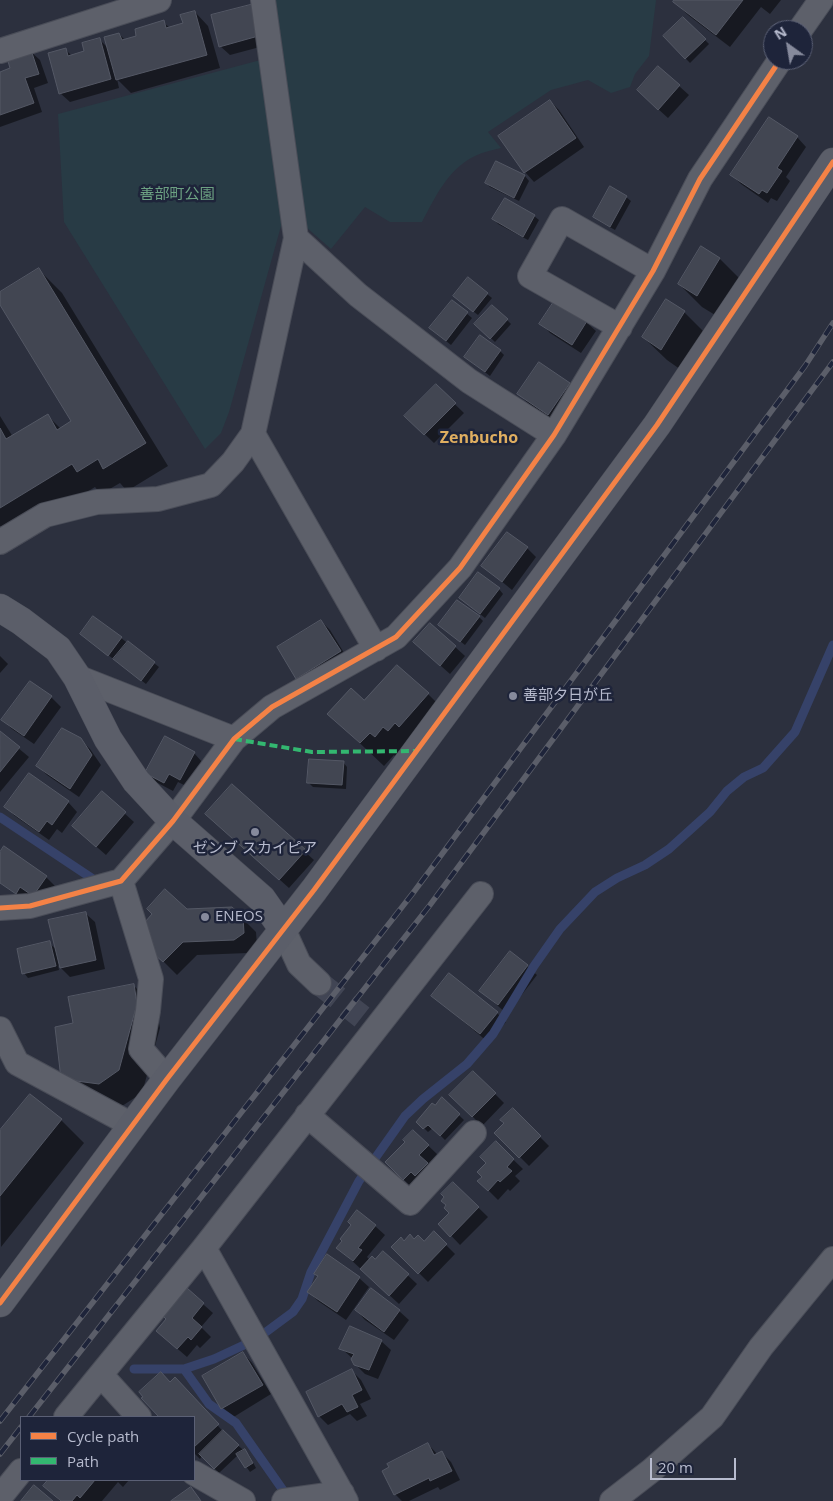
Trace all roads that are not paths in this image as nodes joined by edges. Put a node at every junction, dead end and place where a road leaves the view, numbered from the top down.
1 (159, 0) edge
2 (263, 0) edge
3 (821, 0) edge
4 (807, 20) edge
5 (0, 50) edge
6 (773, 70) edge
7 (833, 162) edge
8 (296, 238) junction
9 (653, 271) junction
10 (620, 327) junction
11 (253, 434) junction
12 (554, 435) junction
13 (0, 542) edge
14 (0, 608) edge
15 (376, 648) junction
16 (78, 677) junction
17 (234, 739) junction
18 (174, 821) junction
19 (121, 881) junction
20 (481, 894) dead end
21 (0, 908) edge
22 (283, 929) junction
23 (320, 982) tunnel mouth
24 (0, 1029) edge
25 (166, 1079) junction
26 (307, 1115) junction
27 (132, 1125) junction
28 (474, 1133) dead end
29 (204, 1248) junction
30 (833, 1259) edge
31 (0, 1303) edge
32 (101, 1375) junction
33 (67, 1416) edge
34 (138, 1416) edge
35 (20, 1472) edge
36 (195, 1474) edge
37 (0, 1497) edge
38 (344, 1497) edge
39 (243, 1501) edge
40 (284, 1501) edge
41 (612, 1501) edge

1 - 5 street
2 - 8 street
3 - 4 street
6 - 9 street
7 - 22 street
8 - 11 street
8 - 12 street
9 - 10 street
9 - 10 street
10 - 12 street
11 - 13 street
11 - 15 street
12 - 15 street
14 - 16 street
15 - 17 street
16 - 17 street
16 - 18 street
17 - 18 street
18 - 19 street
18 - 22 street
19 - 21 street
19 - 25 street
20 - 26 street
22 - 23 street
22 - 25 street
24 - 27 street
25 - 27 street
26 - 28 street
26 - 29 street
27 - 31 street
29 - 32 street
29 - 38 street
30 - 41 street
32 - 33 street
32 - 34 street
35 - 37 street
36 - 39 street
38 - 40 street

